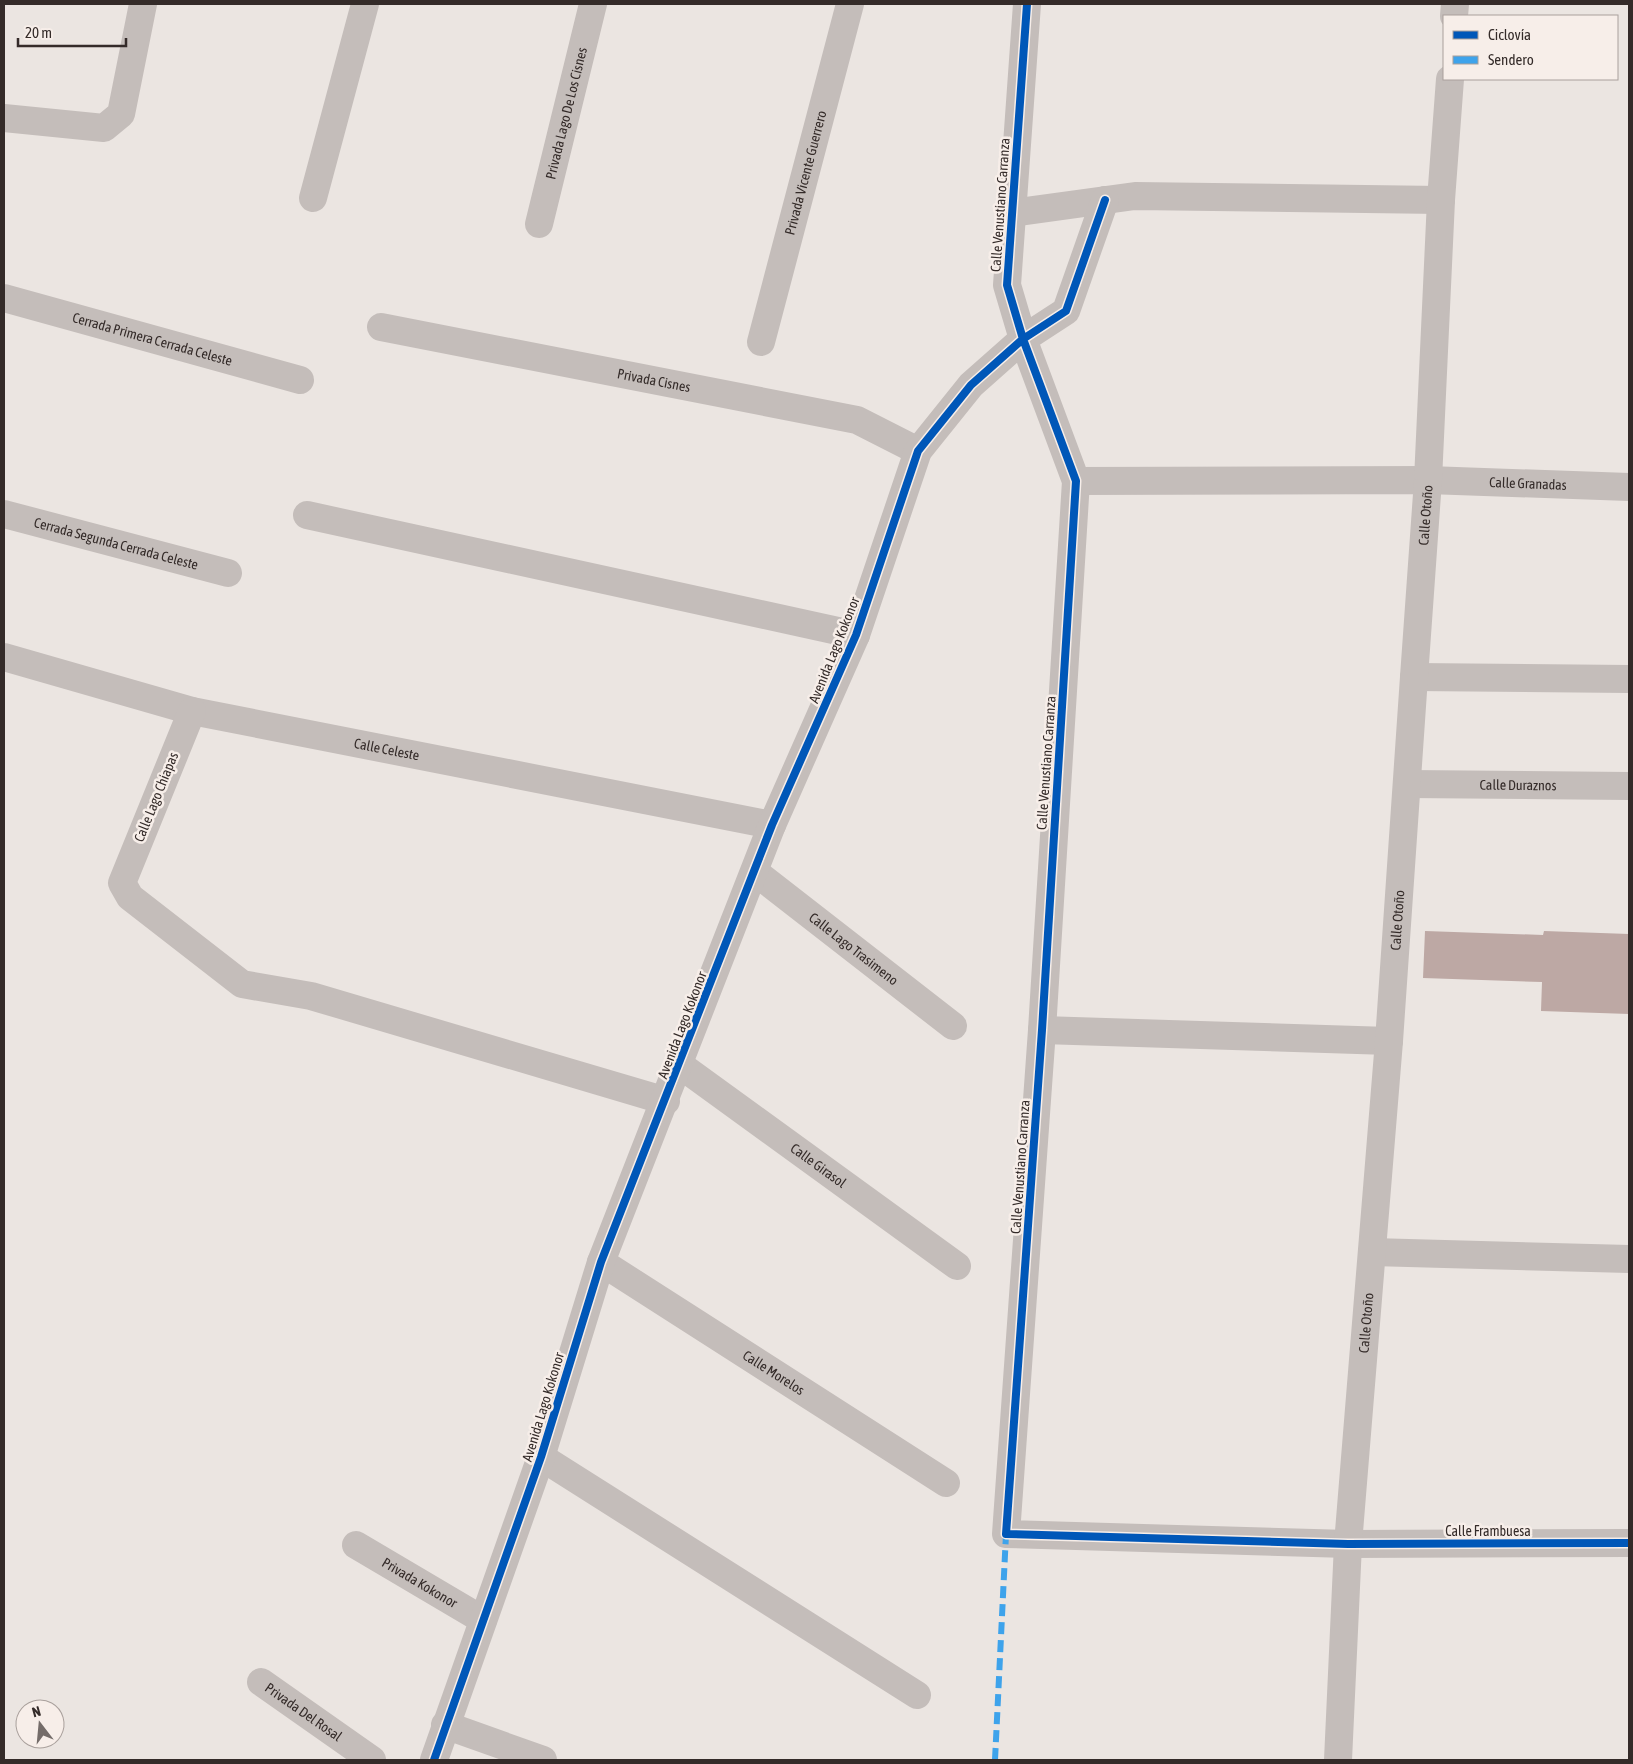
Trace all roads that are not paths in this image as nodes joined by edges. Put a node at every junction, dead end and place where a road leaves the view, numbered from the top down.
1 (143, 4) edge
2 (365, 4) edge
3 (593, 4) edge
4 (850, 4) edge
5 (1027, 4) edge
6 (1450, 80) edge
7 (4, 118) edge
8 (313, 198) dead end
9 (1105, 200) junction
10 (1441, 200) junction
11 (1012, 213) junction
12 (539, 224) dead end
13 (4, 298) edge
14 (382, 326) dead end
15 (1023, 339) junction
16 (760, 342) dead end
17 (300, 380) dead end
18 (918, 451) junction
19 (1428, 480) junction
20 (1076, 481) junction
21 (1629, 487) edge
22 (4, 514) edge
23 (307, 515) dead end
24 (228, 574) dead end
25 (856, 635) junction
26 (4, 657) edge
27 (1414, 677) junction
28 (1629, 679) edge
29 (192, 711) junction
30 (1406, 784) junction
31 (1629, 786) edge
32 (772, 826) junction
33 (755, 872) junction
34 (952, 1026) dead end
35 (1042, 1030) junction
36 (1389, 1042) junction
37 (680, 1066) junction
38 (666, 1101) junction
39 (1372, 1252) junction
40 (1629, 1259) edge
41 (601, 1262) junction
42 (957, 1266) dead end
43 (541, 1457) junction
44 (946, 1483) dead end
45 (1006, 1534) joint
46 (1629, 1543) edge
47 (1348, 1544) junction
48 (356, 1545) dead end
49 (483, 1620) junction
50 (261, 1682) dead end
51 (917, 1695) dead end
52 (445, 1724) junction
53 (372, 1760) edge
54 (434, 1760) edge
55 (543, 1760) edge
56 (1338, 1760) edge

1 - 7 street
2 - 8 street
3 - 12 street, Privada Lago De Los Cisnes
4 - 16 street, Privada Vicente Guerrero
5 - 11 street, Calle Venustiano Carranza
6 - 10 street, Calle Otoño
9 - 10 street
9 - 11 street
9 - 15 street, Avenida Lago Kokonor
10 - 19 street, Calle Otoño
11 - 15 street, Calle Venustiano Carranza
13 - 17 street, Cerrada Primera Cerrada Celeste
14 - 18 street, Privada Cisnes
15 - 18 street, Avenida Lago Kokonor
15 - 20 street, Calle Venustiano Carranza
18 - 25 street, Avenida Lago Kokonor
19 - 20 street, Calle Granadas
19 - 21 street, Calle Granadas
19 - 27 street, Calle Otoño
20 - 35 street, Calle Venustiano Carranza
22 - 24 street, Cerrada Segunda Cerrada Celeste
23 - 25 street
25 - 32 street, Avenida Lago Kokonor
26 - 29 street, Calle Celeste
27 - 28 street
27 - 30 street, Calle Otoño
29 - 32 street, Calle Celeste
29 - 38 street, Calle Lago Chiapas
30 - 31 street, Calle Duraznos
30 - 36 street, Calle Otoño
32 - 33 street, Avenida Lago Kokonor
33 - 34 street, Calle Lago Trasimeno
33 - 37 street, Avenida Lago Kokonor
35 - 36 street
35 - 45 street, Calle Venustiano Carranza
36 - 39 street, Calle Otoño
37 - 38 street, Avenida Lago Kokonor
37 - 42 street, Calle Girasol
38 - 41 street, Avenida Lago Kokonor
39 - 40 street
39 - 47 street, Calle Otoño
41 - 43 street, Avenida Lago Kokonor
41 - 44 street, Calle Morelos
43 - 49 street, Avenida Lago Kokonor
43 - 51 street
45 - 47 street, Calle Frambuesa
46 - 47 street, Calle Frambuesa
47 - 56 street, Calle Otoño
48 - 49 street, Privada Kokonor
49 - 52 street, Avenida Lago Kokonor
50 - 53 street, Privada Del Rosal
52 - 54 street, Avenida Lago Kokonor
52 - 55 street

